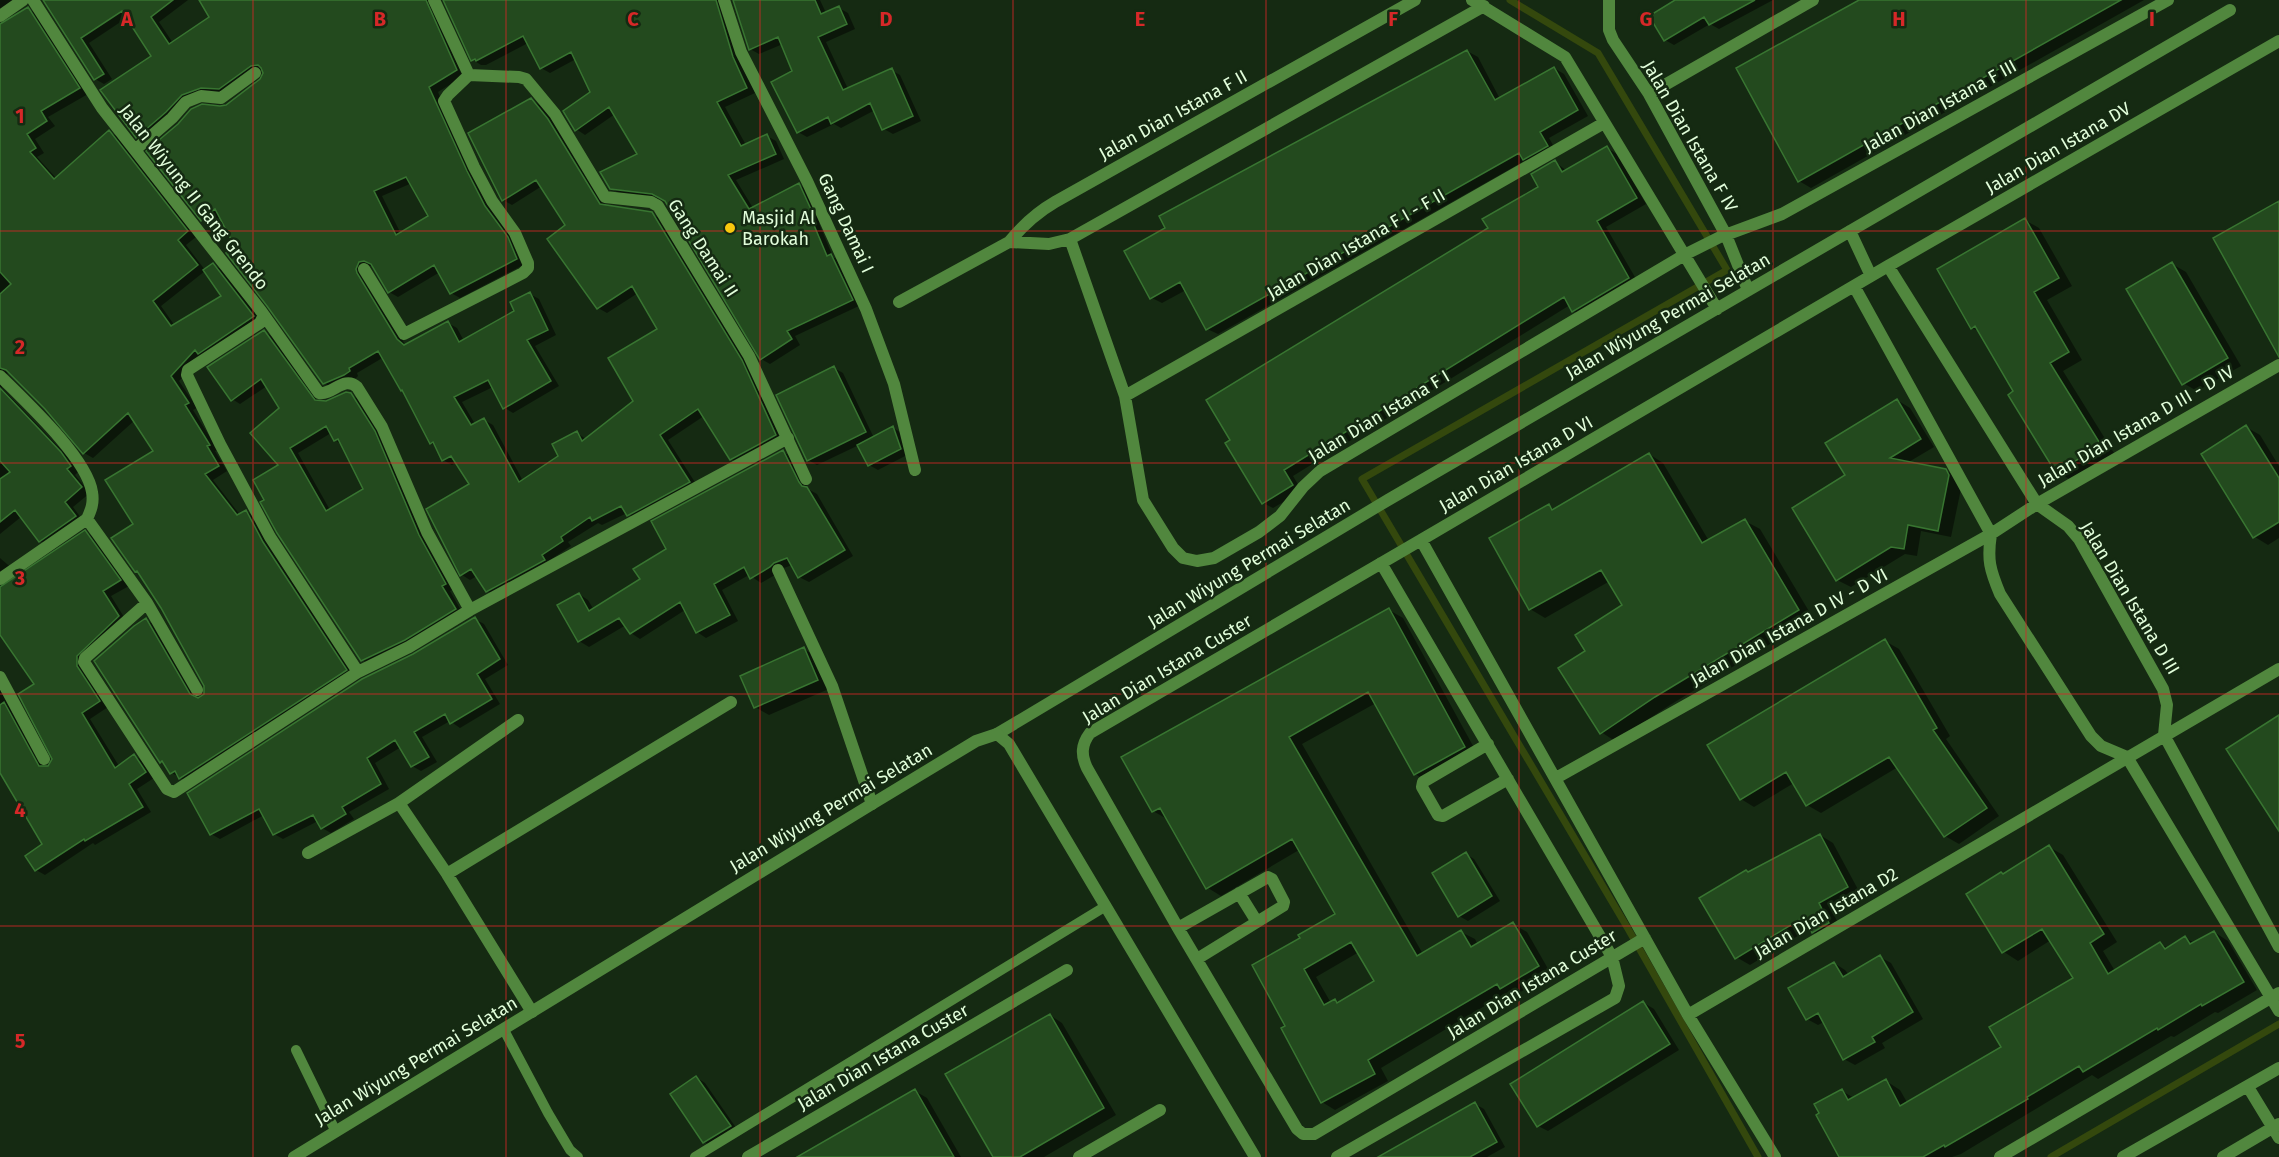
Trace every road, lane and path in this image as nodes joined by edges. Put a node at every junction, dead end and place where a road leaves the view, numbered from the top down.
1 (23, 0) edge
2 (33, 0) edge
3 (434, 0) edge
4 (724, 0) edge
5 (1415, 0) edge
6 (1609, 0) edge
7 (1813, 0) edge
8 (2168, 0) edge
9 (1478, 3) edge
10 (2230, 10) dead end
11 (0, 16) edge
12 (2279, 41) edge
13 (255, 73) dead end
14 (469, 75) junction
15 (1649, 94) junction
16 (1604, 123) junction
17 (135, 150) junction
18 (1850, 231) junction
19 (1723, 236) junction
20 (1070, 239) junction
21 (1010, 242) junction
22 (1689, 252) junction
23 (1888, 266) junction
24 (364, 269) dead end
25 (1871, 276) junction
26 (1854, 286) junction
27 (1748, 290) junction
28 (899, 302) dead end
29 (1718, 309) junction
30 (263, 316) junction
31 (2279, 365) edge
32 (0, 376) edge
33 (1125, 396) junction
34 (788, 438) junction
35 (915, 470) dead end
36 (806, 479) dead end
37 (2037, 504) junction
38 (87, 519) junction
39 (1991, 534) junction
40 (1421, 540) junction
41 (1385, 560) junction
42 (778, 570) dead end
43 (0, 579) edge
44 (147, 603) junction
45 (470, 610) junction
46 (2279, 669) edge
47 (358, 672) junction
48 (0, 677) edge
49 (197, 690) dead end
50 (731, 702) dead end
51 (518, 720) dead end
52 (997, 734) junction
53 (2164, 735) junction
54 (1488, 744) junction
55 (2127, 757) junction
56 (44, 759) dead end
57 (1556, 778) junction
58 (1508, 779) junction
59 (399, 803) junction
60 (872, 804) junction
61 (308, 853) dead end
62 (447, 874) junction
63 (1239, 893) junction
64 (1106, 906) junction
65 (1257, 922) junction
66 (1178, 928) junction
67 (1642, 940) junction
68 (2279, 947) edge
69 (1613, 956) junction
70 (1197, 959) junction
71 (1067, 970) dead end
72 (2276, 1002) edge
73 (532, 1012) junction
74 (1688, 1015) junction
75 (504, 1030) junction
76 (296, 1050) dead end
77 (2279, 1068) edge
78 (2248, 1087) junction
79 (1160, 1110) dead end
80 (2277, 1130) edge
81 (335, 1131) junction
82 (294, 1157) edge
83 (578, 1157) edge
84 (695, 1157) edge
85 (748, 1157) edge
86 (1079, 1157) edge
87 (1254, 1157) edge
88 (1337, 1157) edge
89 (1775, 1157) edge
90 (2000, 1157) edge
91 (2123, 1157) edge
92 (2223, 1157) edge

1 - 11 street
2 - 17 street, Jalan Wiyung II Gang Grendo
3 - 14 street
4 - 35 street, Gang Damai I
5 - 21 street, Jalan Dian Istana F II
6 - 15 street, Jalan Dian Istana F IV
7 - 15 street
8 - 19 street, Jalan Dian Istana F III
9 - 16 street
9 - 20 street
10 - 18 street, Jalan Wiyung Permai Selatan
12 - 23 street, Jalan Dian Istana DV
13 - 17 street
14 - 24 street
14 - 34 street, Gang Damai II
15 - 19 street, Jalan Dian Istana F IV
16 - 22 street
16 - 33 street, Jalan Dian Istana F I - F II
17 - 30 street, Jalan Wiyung II Gang Grendo
18 - 25 street
18 - 27 street, Jalan Wiyung Permai Selatan
19 - 22 street, Jalan Dian Istana F I
19 - 27 street, Jalan Dian Istana F IV
20 - 21 street
20 - 33 street
21 - 28 street
22 - 29 street
22 - 33 street, Jalan Dian Istana F I
23 - 25 street, Jalan Dian Istana DV
23 - 37 street, Jalan Dian Istana D III - D IV
25 - 26 street, Jalan Dian Istana DV
26 - 39 street
26 - 40 street, Jalan Dian Istana D VI
27 - 29 street, Jalan Wiyung Permai Selatan
29 - 52 street, Jalan Wiyung Permai Selatan
30 - 45 street
30 - 47 street, Jalan Wiyung II Gang Grendo
31 - 37 street, Jalan Dian Istana D III - D IV
32 - 38 street
34 - 36 street, Gang Damai II
34 - 45 street
37 - 39 street, Jalan Dian Istana D IV - D VI
37 - 53 street, Jalan Dian Istana D III
38 - 43 street
38 - 44 street
39 - 55 street
39 - 57 street, Jalan Dian Istana D IV - D VI
40 - 41 street, Jalan Dian Istana Custer
40 - 57 street
41 - 54 street
41 - 66 street, Jalan Dian Istana Custer
42 - 60 street
44 - 47 street
44 - 49 street
45 - 47 street
46 - 53 street
48 - 56 street
50 - 62 street
51 - 59 street
52 - 60 street, Jalan Wiyung Permai Selatan
52 - 64 street
53 - 55 street, Jalan Dian Istana D2
53 - 68 street
54 - 58 street
54 - 58 street
55 - 72 street
55 - 74 street, Jalan Dian Istana D2
57 - 67 street
58 - 69 street
59 - 61 street
59 - 62 street
60 - 73 street, Jalan Wiyung Permai Selatan
62 - 73 street
63 - 65 street
63 - 65 street
63 - 66 street
64 - 84 lane
64 - 87 street
65 - 70 street
66 - 70 street, Jalan Dian Istana Custer
67 - 69 street, Jalan Dian Istana Custer
67 - 74 street
69 - 70 street, Jalan Dian Istana Custer
69 - 88 street
71 - 85 street, Jalan Dian Istana Custer
72 - 90 street
73 - 75 street, Jalan Wiyung Permai Selatan
74 - 89 street
75 - 81 street, Jalan Wiyung Permai Selatan
75 - 83 lane
76 - 81 lane
77 - 78 street
78 - 80 street
78 - 91 street
79 - 86 street
80 - 92 street
81 - 82 street, Jalan Wiyung Permai Selatan

